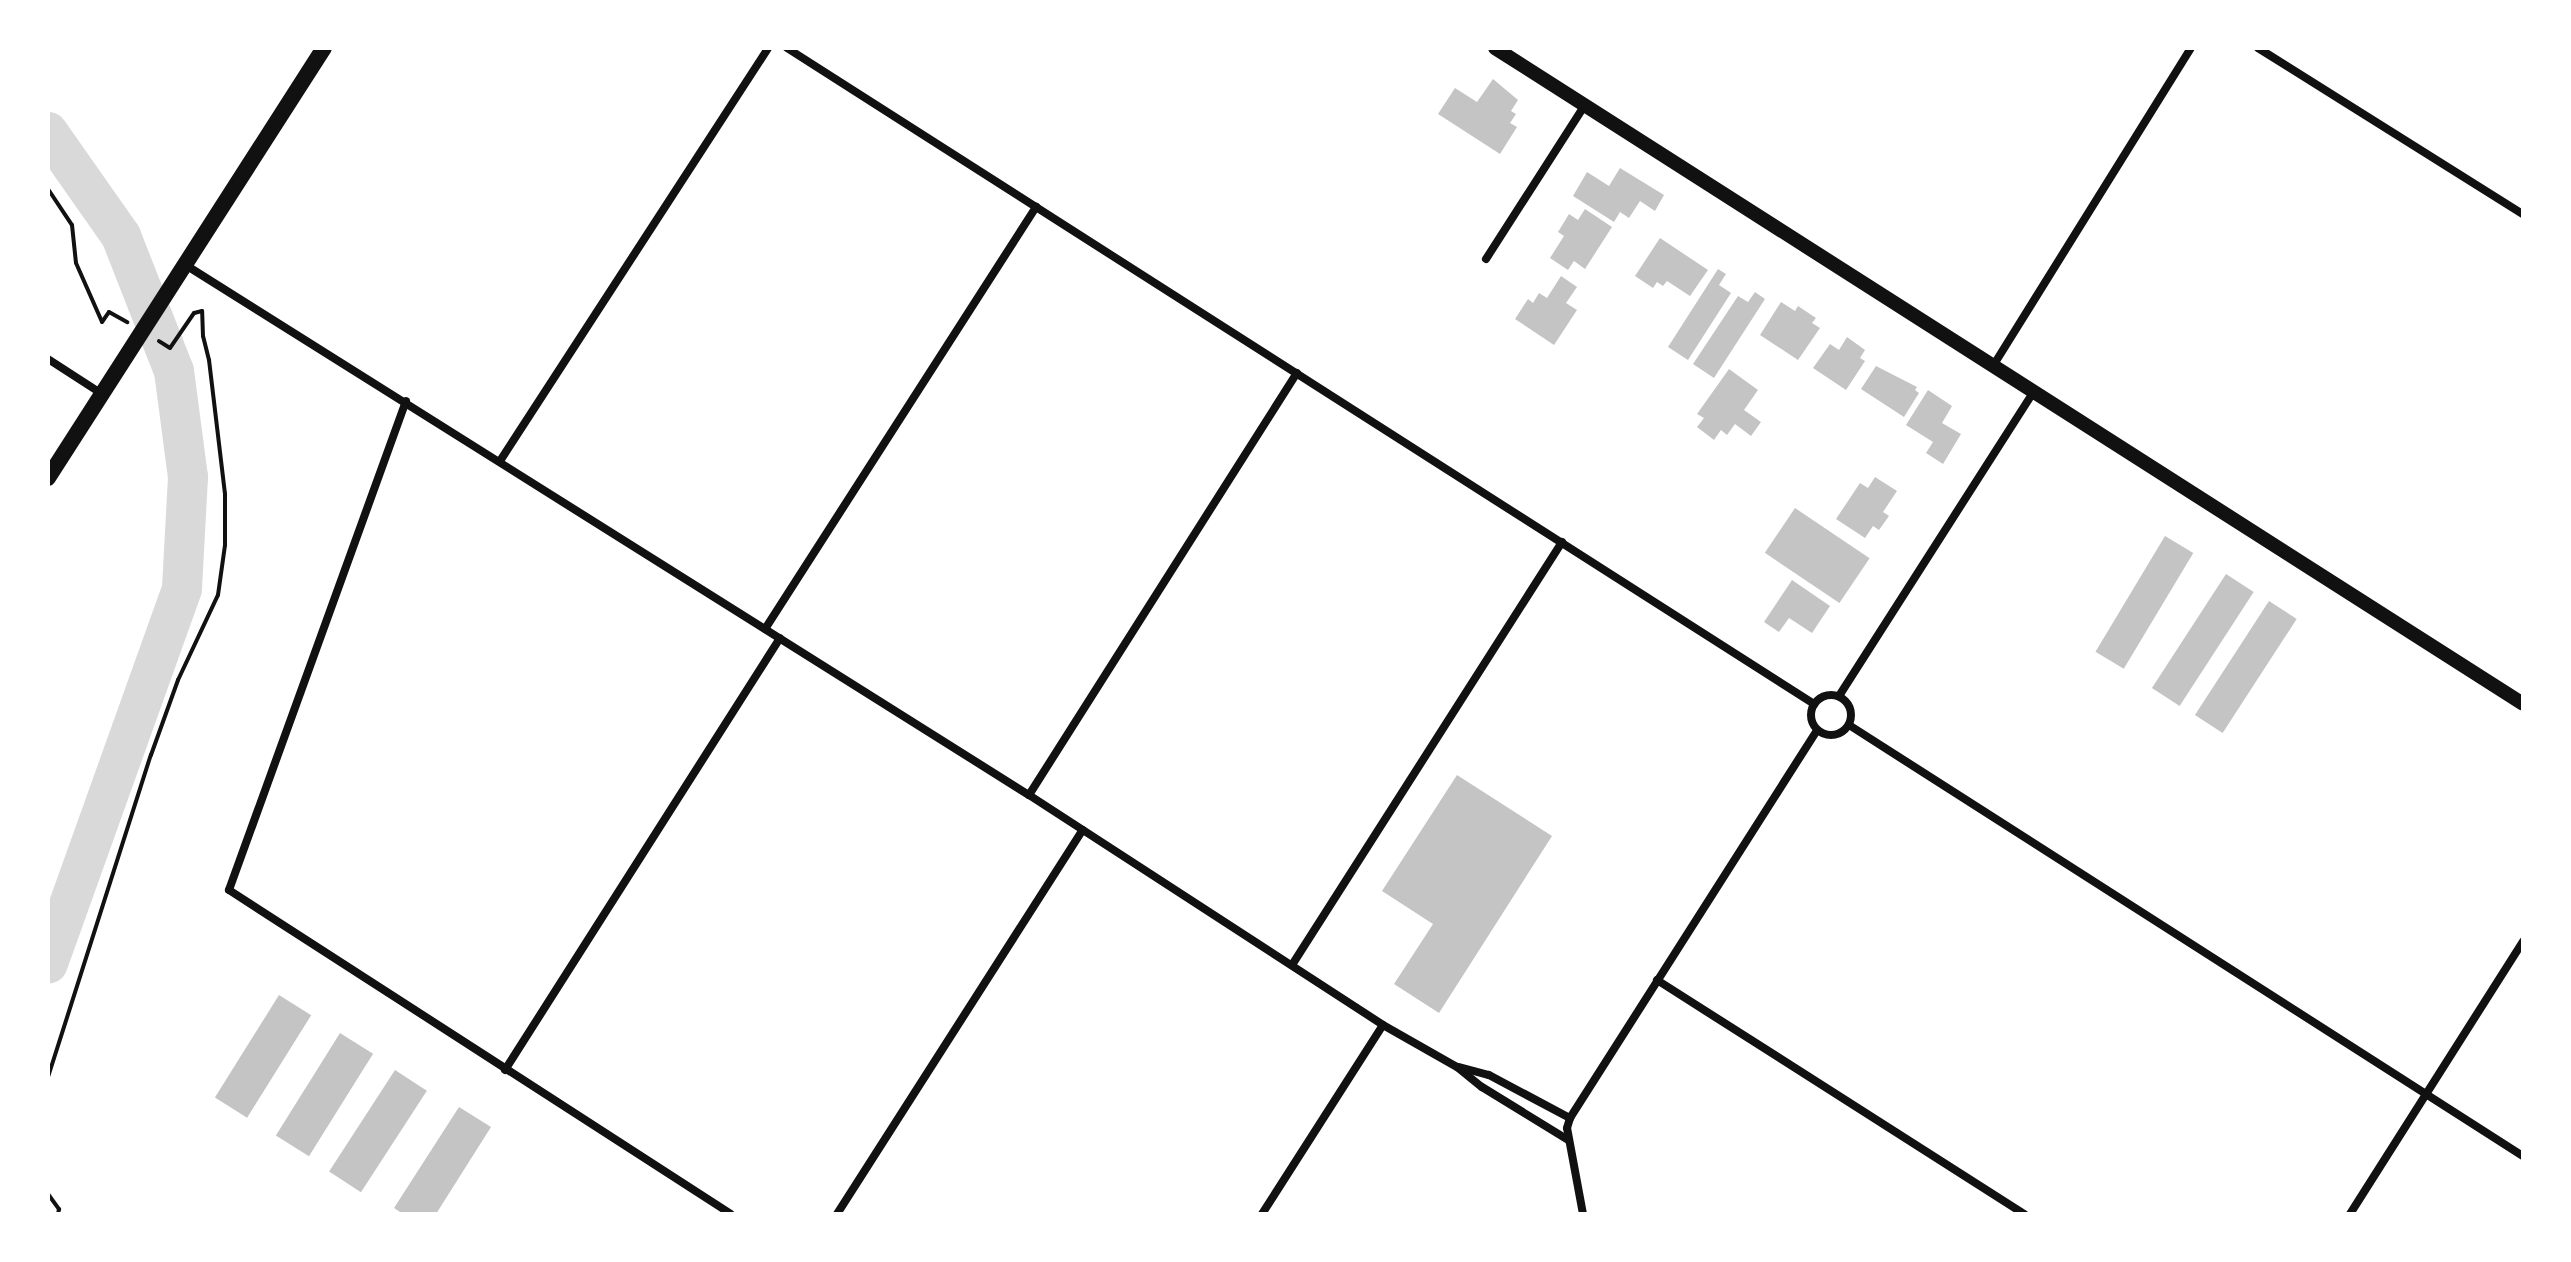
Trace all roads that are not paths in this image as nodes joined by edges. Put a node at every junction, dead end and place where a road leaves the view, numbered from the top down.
1 (324, 48) edge
2 (768, 48) edge
3 (787, 48) edge
4 (1495, 48) edge
5 (2191, 48) edge
6 (2258, 48) edge
7 (1585, 105) junction
8 (1036, 207) junction
9 (2523, 214) edge
10 (1486, 259) dead end
11 (184, 264) junction
12 (48, 359) edge
13 (1993, 366) junction
14 (1297, 373) junction
15 (2034, 391) junction
16 (102, 394) junction
17 (406, 401) junction
18 (500, 461) junction
19 (48, 478) edge
20 (1562, 542) junction
21 (765, 629) junction
22 (780, 638) junction
23 (1839, 696) junction
24 (1814, 704) junction
25 (2523, 704) edge
26 (1849, 725) junction
27 (1817, 730) junction
28 (1029, 795) junction
29 (1083, 830) junction
30 (2523, 941) edge
31 (1292, 965) junction
32 (1657, 980) junction
33 (1383, 1025) junction
34 (1457, 1067) junction
35 (505, 1070) junction
36 (2424, 1093) junction
37 (1570, 1118) junction
38 (1568, 1140) junction
39 (2523, 1156) edge
40 (731, 1214) edge
41 (837, 1214) edge
42 (1262, 1214) edge
43 (1583, 1214) edge
44 (2025, 1214) edge
45 (2350, 1214) edge

1 - 11 main road
2 - 18 street
3 - 8 street
4 - 7 street
5 - 13 street
6 - 9 street
7 - 10 street
7 - 13 street
8 - 14 street
8 - 21 street
11 - 16 main road
11 - 17 street
12 - 16 street
13 - 15 street
14 - 20 street
14 - 28 street
15 - 23 street
15 - 25 street
16 - 19 main road
17 - 18 street
17 - 35 street
18 - 21 street
20 - 24 street
20 - 31 street
21 - 22 street
22 - 28 street
22 - 35 street
23 - 24 street
23 - 26 street
24 - 27 street
26 - 27 street
26 - 36 street
27 - 32 street
28 - 29 street
29 - 31 street
29 - 41 street
30 - 36 street
31 - 33 street
32 - 37 street
32 - 44 street
33 - 34 street
33 - 42 street
34 - 37 street
34 - 38 street
35 - 40 street
36 - 39 street
36 - 45 street
37 - 38 street
38 - 43 street

